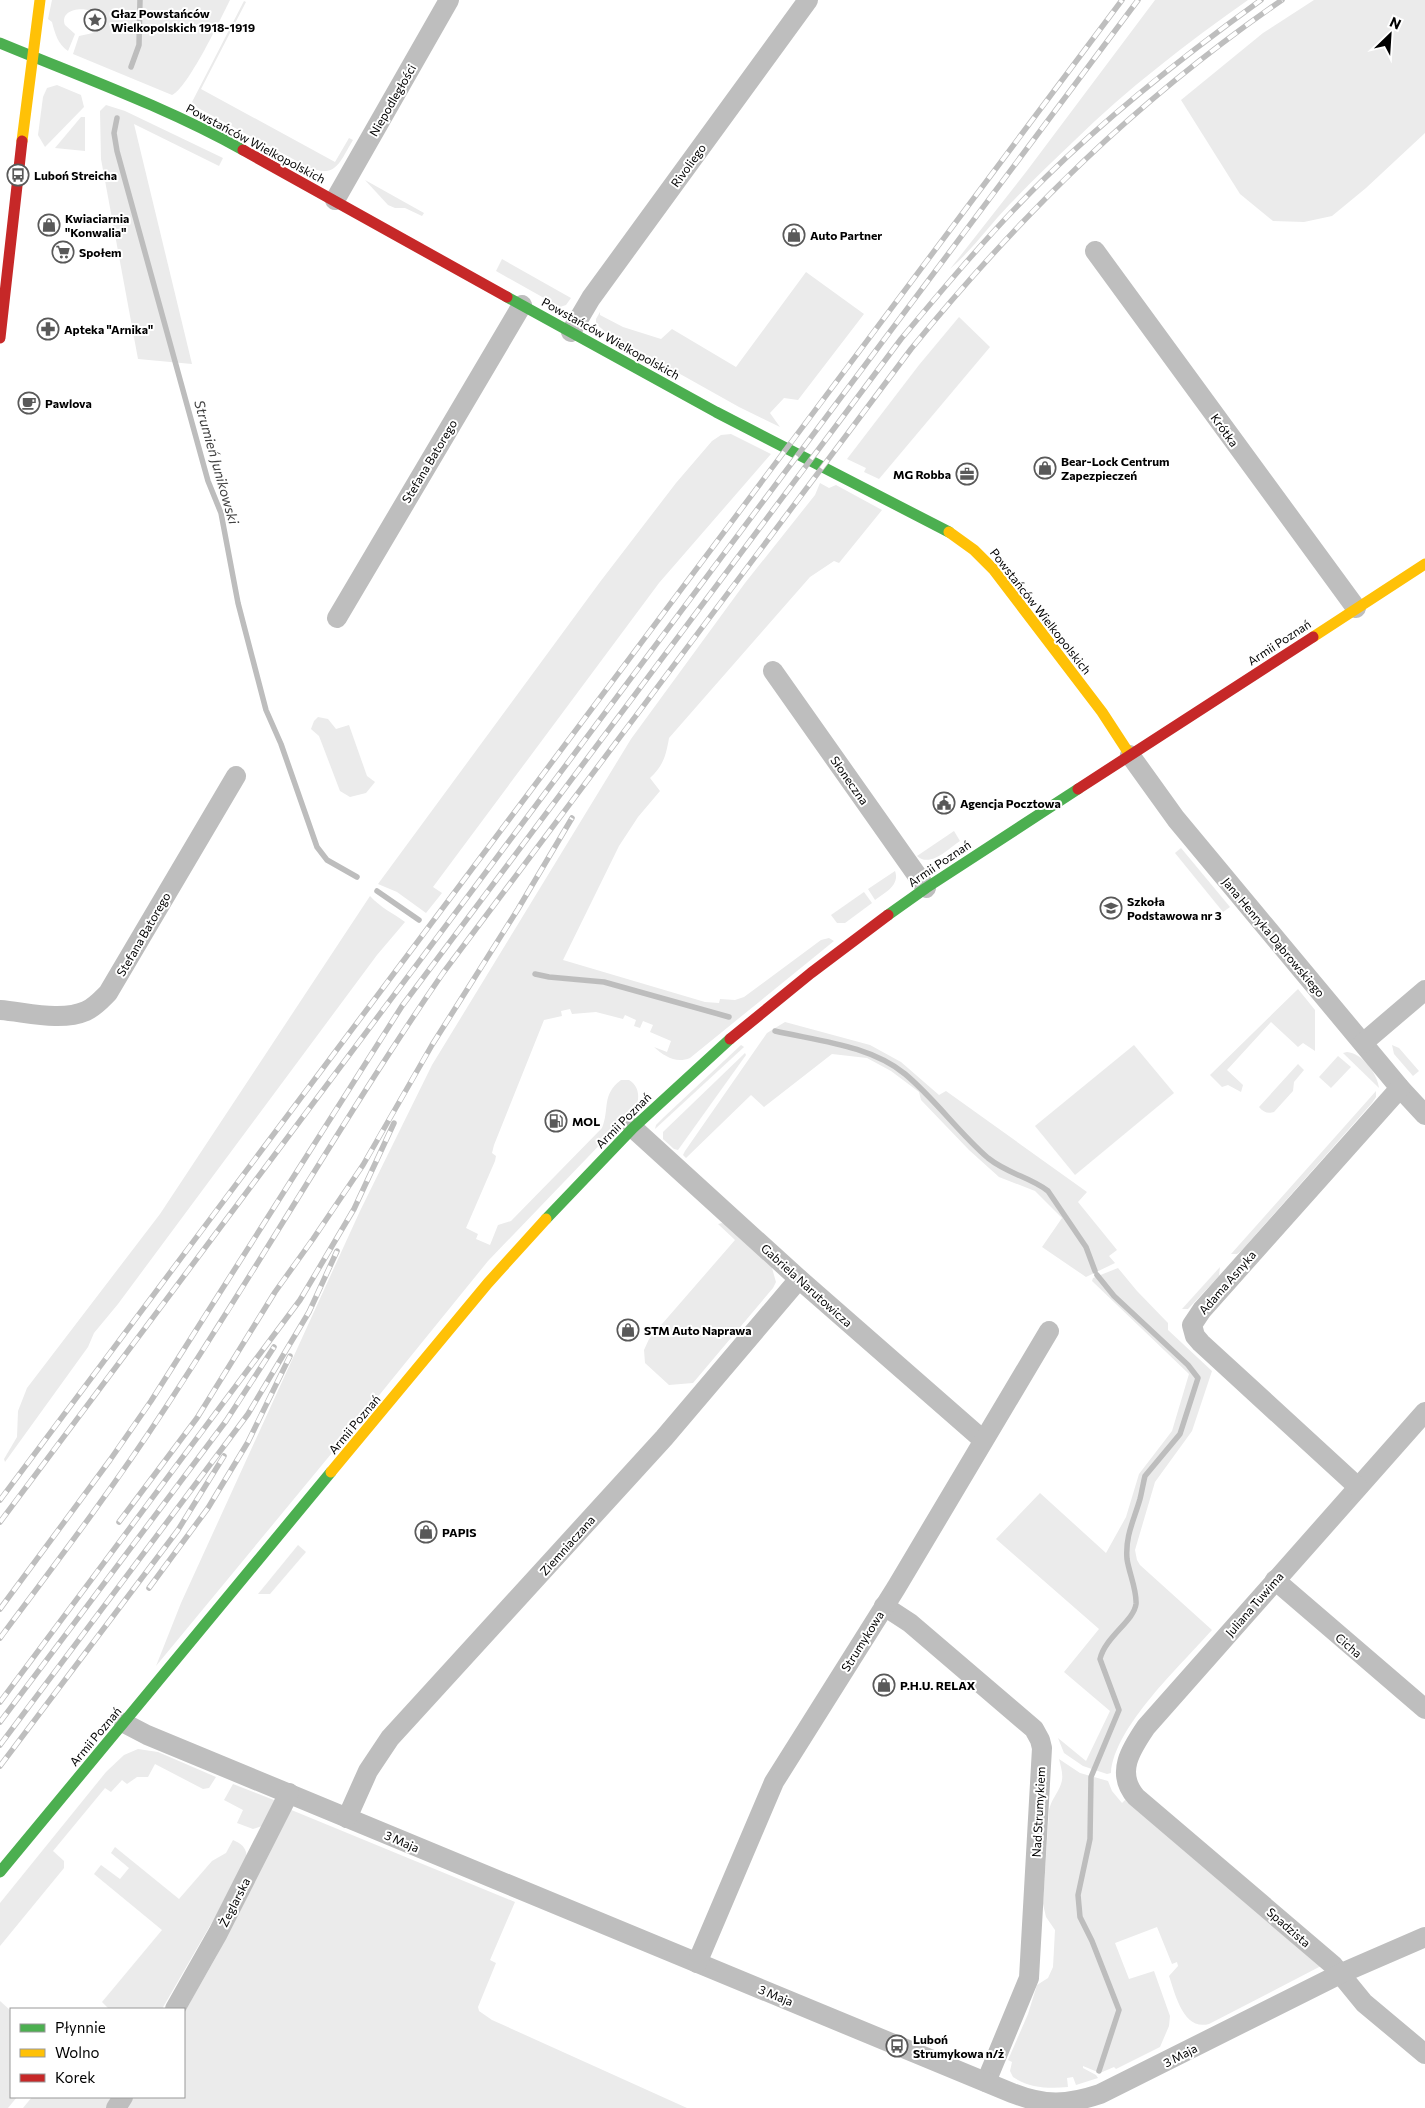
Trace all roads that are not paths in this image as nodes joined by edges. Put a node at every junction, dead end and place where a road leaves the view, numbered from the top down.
1 (40, 0) edge
2 (449, 0) edge
3 (808, 0) edge
4 (0, 43) edge
5 (32, 56) junction
6 (335, 200) junction
7 (5, 244) edge
8 (1095, 251) dead end
9 (522, 305) junction
10 (571, 332) junction
11 (0, 338) edge
12 (1425, 564) edge
13 (1356, 608) junction
14 (337, 618) dead end
15 (773, 671) dead end
16 (1130, 755) junction
17 (236, 776) dead end
18 (926, 888) junction
19 (1425, 990) edge
20 (0, 1010) edge
21 (1363, 1042) junction
22 (1400, 1088) junction
23 (1425, 1115) edge
24 (633, 1128) junction
25 (799, 1278) junction
26 (1049, 1331) dead end
27 (1425, 1412) edge
28 (983, 1440) junction
29 (1358, 1487) junction
30 (1275, 1580) junction
31 (884, 1606) junction
32 (1425, 1709) edge
33 (124, 1723) junction
34 (288, 1793) junction
35 (1147, 1806) joint
36 (347, 1818) junction
37 (0, 1872) edge
38 (1425, 1936) edge
39 (697, 1963) junction
40 (1342, 1973) junction
41 (175, 2008) edge
42 (1425, 2054) edge
43 (986, 2082) junction
44 (1095, 2102) edge
45 (1052, 2106) edge

1 - 5 main road
2 - 6 street, Niepodległości
3 - 10 street, Rivoliego
4 - 5 main road, Powstańców Wielkopolskich
5 - 6 main road, Powstańców Wielkopolskich
5 - 7 main road
6 - 9 main road, Powstańców Wielkopolskich
7 - 11 main road
8 - 13 street, Krótka
9 - 10 main road, Powstańców Wielkopolskich
9 - 14 street, Stefana Batorego
10 - 16 main road, Powstańców Wielkopolskich
12 - 13 main road, Armii Poznań
13 - 16 main road, Armii Poznań
15 - 18 street, Słoneczna
16 - 18 main road, Armii Poznań
16 - 21 street, Jana Henryka Dąbrowskiego
17 - 20 street, Stefana Batorego
18 - 24 main road, Armii Poznań
19 - 21 street
21 - 22 street, Jana Henryka Dąbrowskiego
22 - 23 street, Jana Henryka Dąbrowskiego
22 - 29 street, Adama Asnyka
24 - 25 street, Gabriela Narutowicza
24 - 33 main road, Armii Poznań
25 - 28 street, Gabriela Narutowicza
25 - 36 street, Ziemniaczana
26 - 28 street, Strumykowa
27 - 29 street, Juliana Tuwima
28 - 31 street, Strumykowa
29 - 30 street, Juliana Tuwima
30 - 32 street, Cicha
30 - 35 street, Juliana Tuwima
31 - 39 street, Strumykowa
31 - 43 street, Nad Strumykiem
33 - 34 street, 3 Maja
33 - 37 main road, Armii Poznań
34 - 36 street, 3 Maja
34 - 41 street, Żeglarska
35 - 40 street, Spadzista
36 - 39 street, 3 Maja
38 - 40 street, 3 Maja
39 - 43 street, 3 Maja
40 - 42 street, Spadzista
40 - 44 street, 3 Maja
43 - 45 street, 3 Maja
44 - 45 street, 3 Maja

